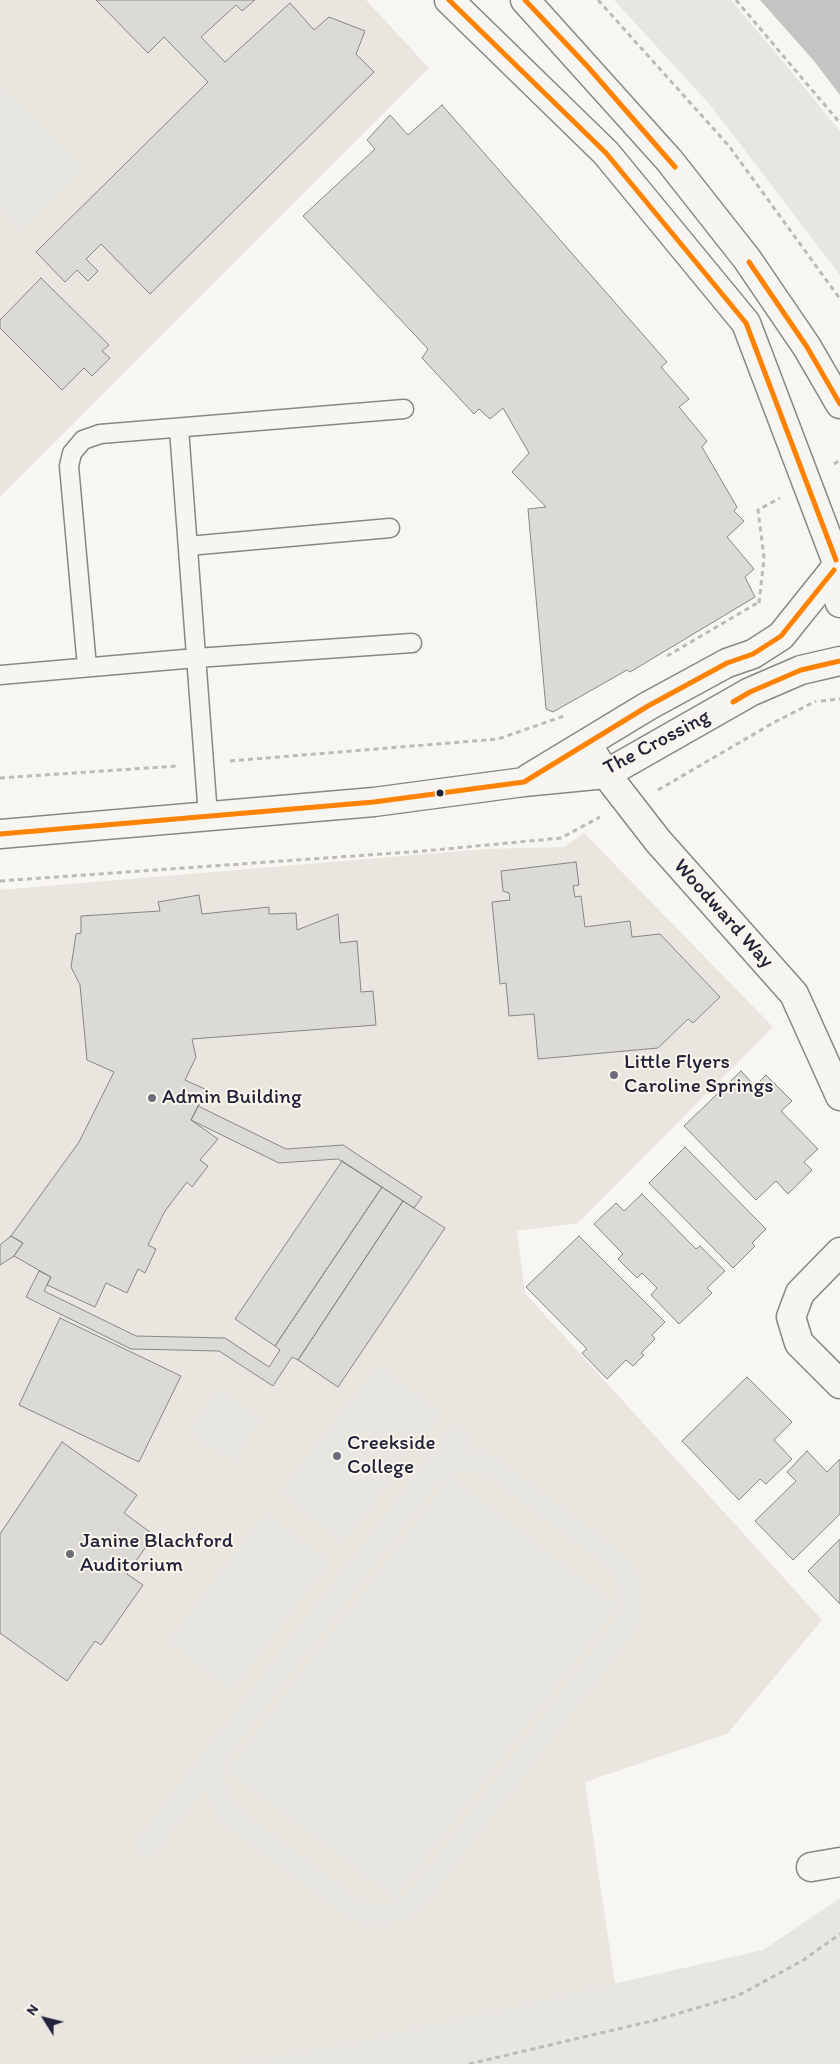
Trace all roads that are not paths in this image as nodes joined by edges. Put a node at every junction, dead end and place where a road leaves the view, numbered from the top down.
1 (449, 0) edge
2 (525, 0) edge
3 (840, 404) edge
4 (404, 409) dead end
5 (179, 429) junction
6 (390, 528) dead end
7 (188, 546) junction
8 (837, 559) edge
9 (840, 603) edge
10 (412, 643) dead end
11 (196, 658) junction
12 (840, 660) edge
13 (88, 667) junction
14 (0, 674) edge
15 (587, 744) junction
16 (606, 774) junction
17 (524, 782) junction
18 (208, 816) junction
19 (0, 834) edge
20 (840, 1096) edge
21 (840, 1252) edge
22 (840, 1384) edge
23 (840, 1862) edge
24 (811, 1867) dead end

1 - 8 street
2 - 3 street
4 - 5 lane
5 - 7 lane
5 - 13 lane
6 - 7 lane
7 - 11 lane
8 - 9 street
8 - 15 street, The Crossing
10 - 11 lane
11 - 13 lane
11 - 18 lane
12 - 16 street, The Crossing
13 - 14 lane
15 - 16 street, Woodward Way
15 - 17 street, The Crossing
16 - 17 street, The Crossing
16 - 20 street, Woodward Way
17 - 18 street, The Crossing
18 - 19 street, The Crossing
21 - 22 street
23 - 24 street

